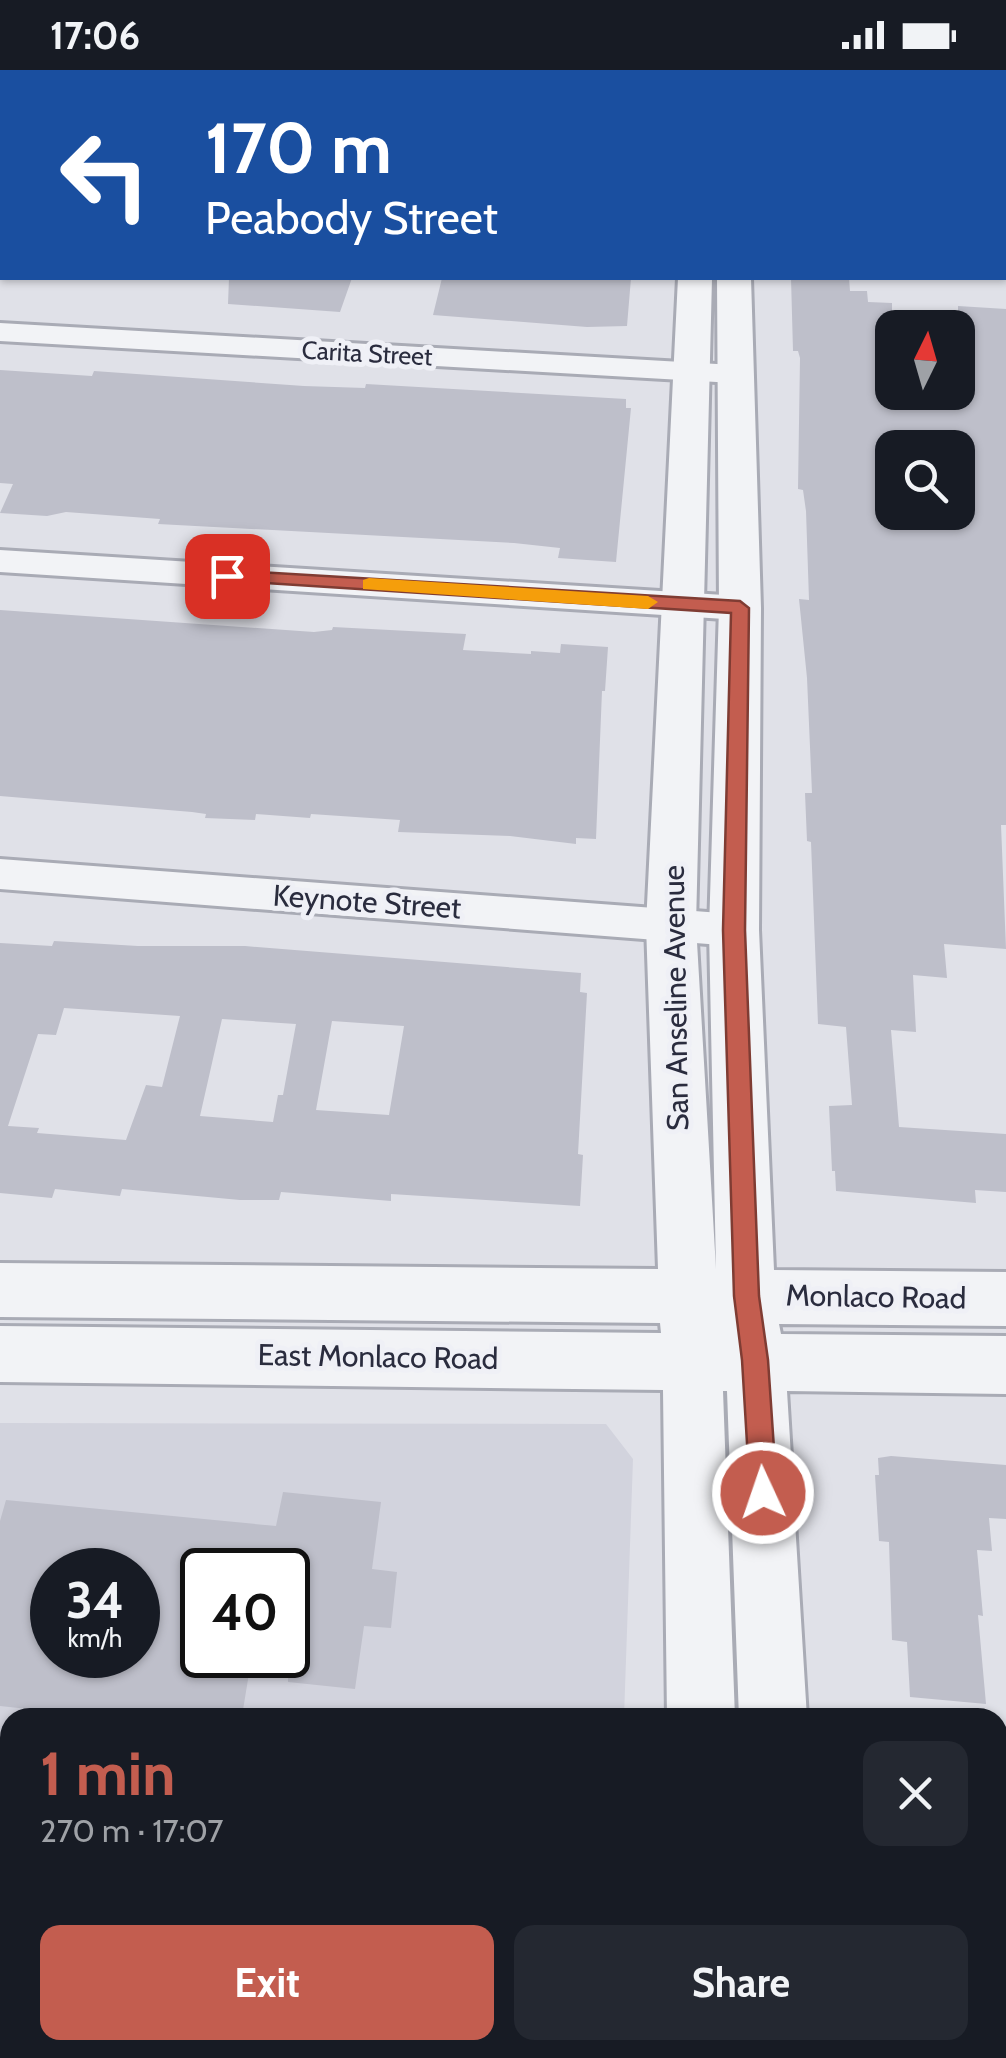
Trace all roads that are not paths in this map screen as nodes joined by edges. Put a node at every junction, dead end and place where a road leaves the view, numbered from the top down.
1 (695, 280) edge
2 (734, 280) edge
3 (0, 332) edge
4 (713, 373) junction
5 (0, 562) edge
6 (681, 604) junction
7 (740, 608) junction
8 (0, 874) edge
9 (671, 925) junction
10 (734, 930) junction
11 (0, 1290) edge
12 (746, 1296) junction
13 (689, 1298) junction
14 (1006, 1299) edge
15 (0, 1354) edge
16 (755, 1360) junction
17 (692, 1362) junction
18 (1006, 1365) edge
19 (701, 1708) edge
20 (772, 1708) edge

1 - 4 street, San Anseline Avenue
2 - 4 street, San Anseline Avenue
3 - 4 street, Carita Street
4 - 6 street, San Anseline Avenue
4 - 7 street, San Anseline Avenue
5 - 6 street
6 - 7 street
6 - 9 street, San Anseline Avenue
7 - 10 street, San Anseline Avenue
8 - 9 street, Keynote Street
9 - 10 street, Keynote Street
9 - 13 street, San Anseline Avenue
10 - 12 street, San Anseline Avenue
11 - 13 street, East Monlaco Road
12 - 13 street, East Monlaco Road
12 - 14 street, Monlaco Road
12 - 16 street, San Anseline Avenue
13 - 17 street, San Anseline Avenue
15 - 17 street, East Monlaco Road
16 - 17 street, East Monlaco Road
16 - 18 street
16 - 20 street, San Anseline Avenue
17 - 19 street, San Anseline Avenue

